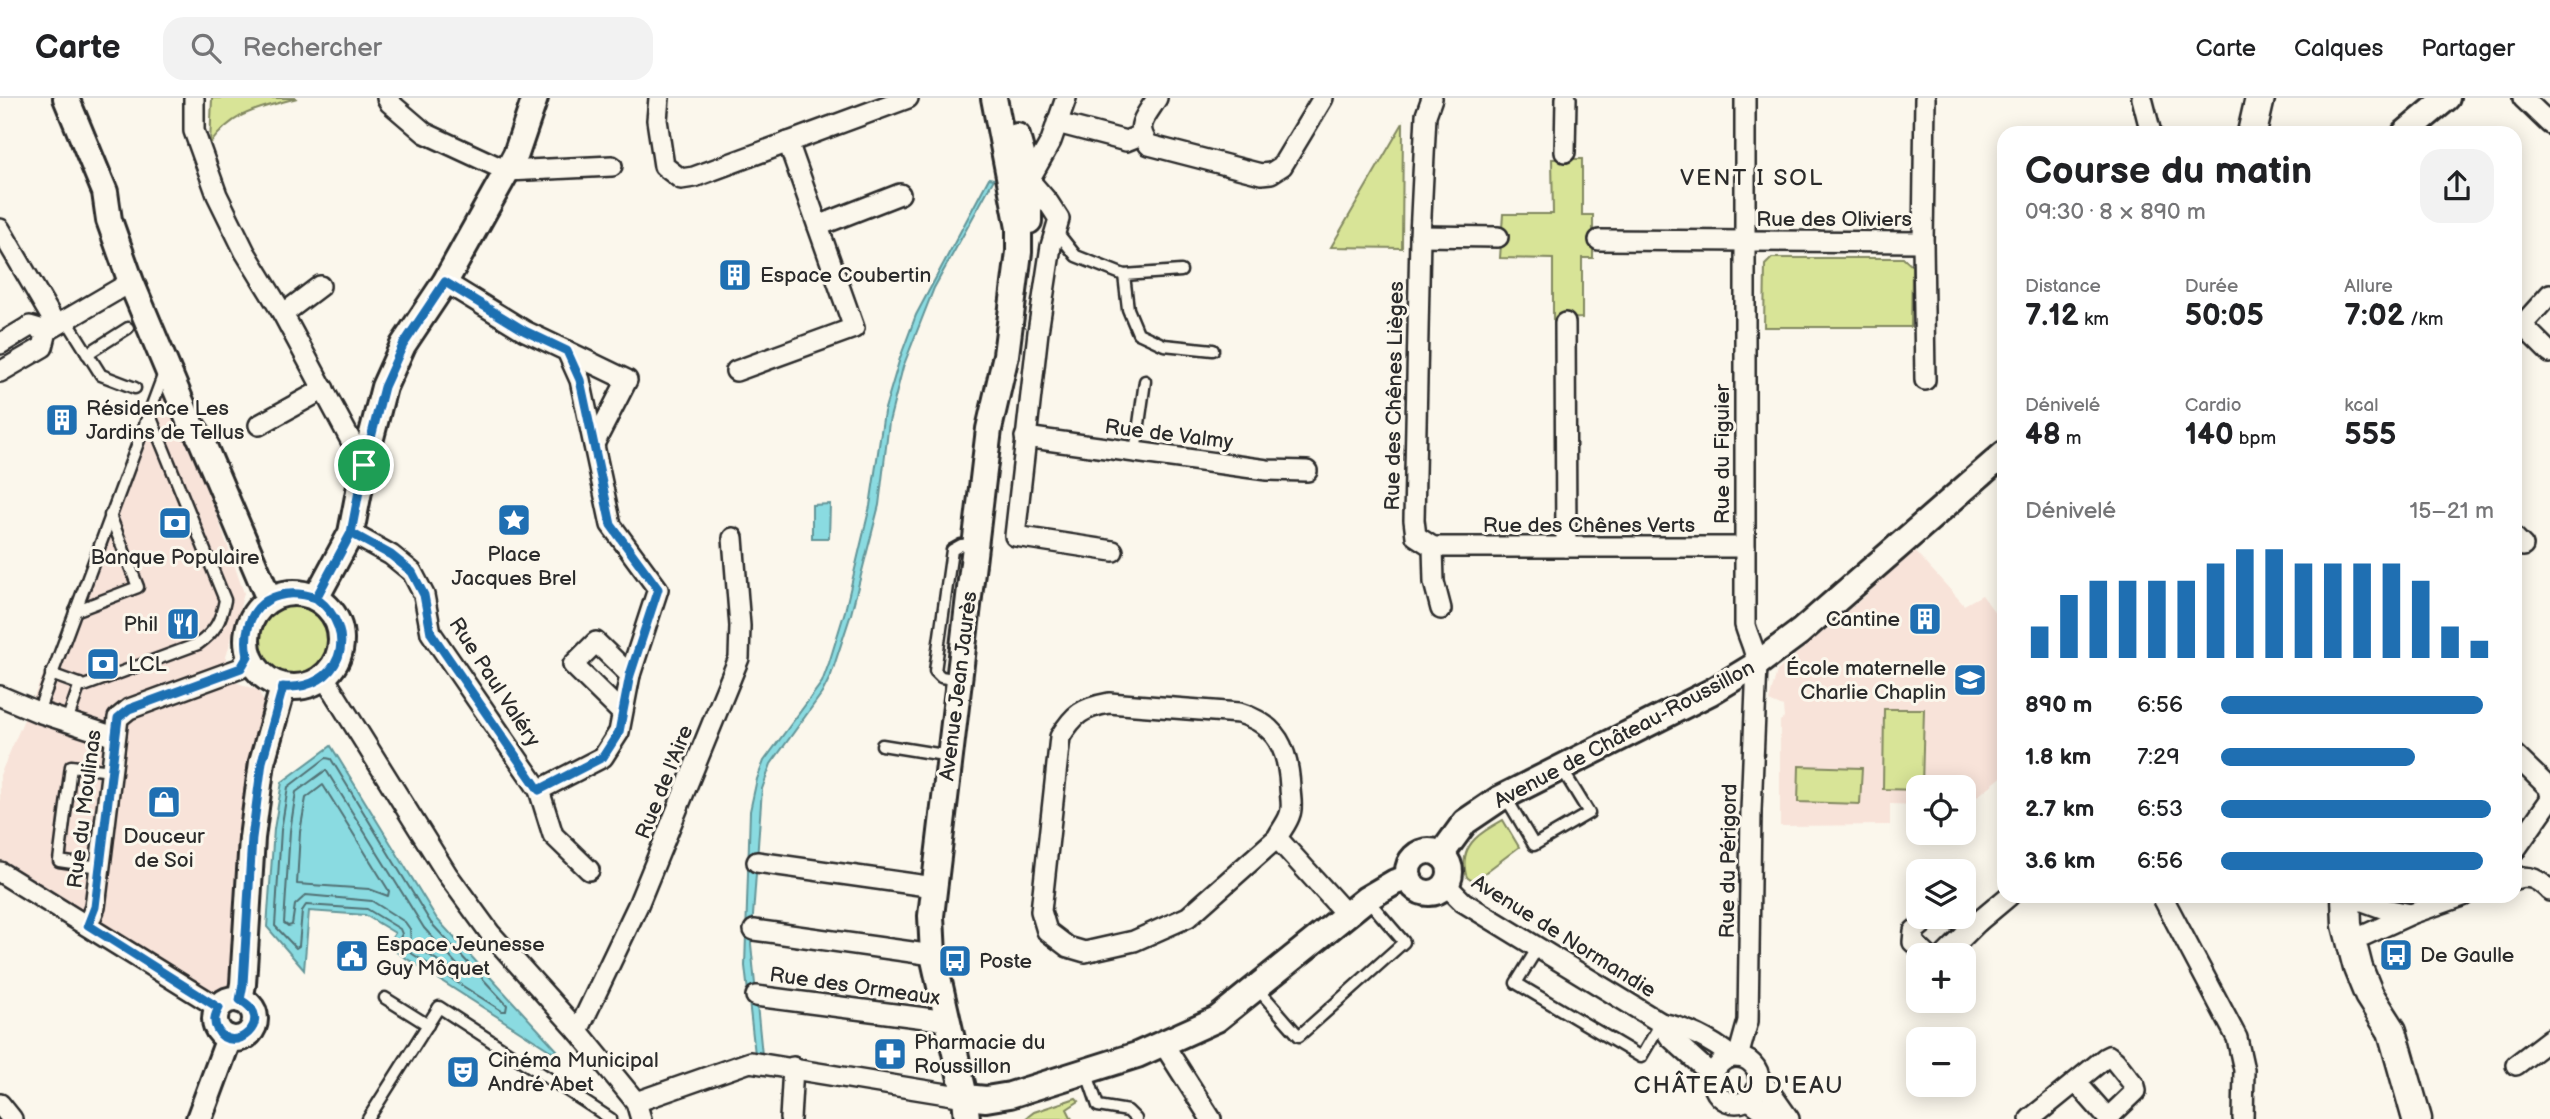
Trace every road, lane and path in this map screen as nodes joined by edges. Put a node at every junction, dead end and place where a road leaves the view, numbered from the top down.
1 (66, 98) edge
2 (194, 98) edge
3 (387, 98) edge
4 (535, 98) edge
5 (659, 98) edge
6 (908, 98) edge
7 (993, 98) edge
8 (1007, 98) edge
9 (1066, 98) edge
10 (1157, 98) edge
11 (1324, 98) edge
12 (1432, 98) edge
13 (1566, 98) edge
14 (1745, 98) edge
15 (1925, 98) edge
16 (2142, 98) edge
17 (2260, 98) edge
18 (2277, 98) edge
19 (2447, 98) edge
20 (2523, 98) edge
21 (1057, 123) junction
22 (2550, 124) edge
23 (2149, 126) edge
24 (2254, 126) edge
25 (2271, 126) edge
26 (2413, 126) edge
27 (1141, 135) junction
28 (788, 142) junction
29 (1565, 152) dead end
30 (612, 166) dead end
31 (507, 171) junction
32 (1020, 182) junction
33 (105, 192) junction
34 (900, 194) dead end
35 (818, 226) junction
36 (0, 229) edge
37 (1057, 232) junction
38 (1420, 236) junction
39 (1498, 237) dead end
40 (1599, 240) dead end
41 (1745, 241) junction
42 (1923, 242) junction
43 (1181, 271) dead end
44 (1124, 275) junction
45 (131, 282) junction
46 (445, 282) junction
47 (320, 286) dead end
48 (2550, 294) edge
49 (282, 314) junction
50 (1565, 323) dead end
51 (56, 325) junction
52 (2522, 325) edge
53 (128, 328) dead end
54 (2522, 332) edge
55 (0, 344) edge
56 (1213, 350) dead end
57 (567, 351) junction
58 (2550, 352) edge
59 (87, 354) junction
60 (167, 366) junction
61 (736, 371) dead end
62 (0, 372) edge
63 (1925, 380) dead end
64 (1145, 381) dead end
65 (135, 388) dead end
66 (324, 390) junction
67 (149, 413) junction
68 (259, 425) dead end
69 (200, 437) junction
70 (1025, 437) junction
71 (594, 444) junction
72 (1135, 453) junction
73 (364, 465) junction
74 (1997, 465) edge
75 (1307, 471) dead end
76 (110, 515) junction
77 (351, 533) junction
78 (733, 538) dead end
79 (1433, 547) junction
80 (1566, 547) junction
81 (1745, 547) junction
82 (1113, 551) dead end
83 (316, 598) junction
84 (269, 599) junction
85 (1441, 609) dead end
86 (75, 611) junction
87 (248, 656) junction
88 (1757, 664) junction
89 (51, 674) junction
90 (630, 675) junction
91 (324, 677) junction
92 (80, 684) junction
93 (283, 687) junction
94 (1, 700) edge
95 (38, 712) junction
96 (622, 713) junction
97 (67, 721) junction
98 (115, 737) junction
99 (882, 745) dead end
100 (950, 756) junction
101 (2522, 762) edge
102 (1561, 768) junction
103 (111, 771) junction
104 (539, 790) junction
105 (1505, 796) junction
106 (2549, 802) edge
107 (1277, 838) junction
108 (2522, 840) edge
109 (1441, 855) junction
110 (757, 862) dead end
111 (99, 867) junction
112 (589, 870) dead end
113 (0, 872) edge
114 (2522, 877) edge
115 (1409, 878) junction
116 (1445, 884) junction
117 (934, 887) junction
118 (2550, 891) edge
119 (1367, 899) junction
120 (2001, 903) edge
121 (2166, 903) edge
122 (2357, 903) edge
123 (2370, 903) edge
124 (2443, 903) edge
125 (1346, 914) junction
126 (2411, 914) junction
127 (1978, 922) joint
128 (88, 925) junction
129 (754, 930) dead end
130 (2356, 930) junction
131 (1957, 943) edge
132 (1537, 949) junction
133 (933, 955) junction
134 (1257, 988) junction
135 (756, 996) dead end
136 (385, 998) dead end
137 (229, 1004) junction
138 (948, 1021) junction
139 (1661, 1023) junction
140 (428, 1025) junction
141 (578, 1031) junction
142 (229, 1038) junction
143 (2550, 1039) edge
144 (1164, 1045) junction
145 (1735, 1057) junction
146 (2516, 1065) dead end
147 (793, 1068) junction
148 (1086, 1071) junction
149 (1758, 1074) junction
150 (1713, 1076) junction
151 (2076, 1082) dead end
152 (1720, 1097) junction
153 (0, 1104) edge
154 (966, 1108) edge
155 (639, 1110) edge
156 (1758, 1113) edge
157 (12, 1119) edge
158 (199, 1119) edge
159 (368, 1119) edge
160 (611, 1119) edge
161 (790, 1119) edge
162 (1136, 1119) edge
163 (1211, 1119) edge
164 (1728, 1119) edge
165 (1789, 1119) edge
166 (2030, 1119) edge
167 (2243, 1119) edge
168 (2417, 1119) edge
169 (2432, 1119) edge

1 - 33 street
2 - 49 street
3 - 31 street
4 - 31 street
5 - 28 street
6 - 28 street
7 - 32 street
8 - 32 street
9 - 21 street
10 - 27 street
11 - 27 street
12 - 38 street, Rue des Chênes Lièges
13 - 29 street
14 - 41 street, Rue du Figuier
15 - 42 street, Rue des Oliviers
16 - 23 street
17 - 24 main road
18 - 25 main road
19 - 26 street
20 - 22 street
21 - 27 street
21 - 32 street
28 - 35 street
30 - 31 street
31 - 46 street
32 - 37 street
32 - 100 street, Avenue Jean Jaurès
33 - 45 street
33 - 69 street
34 - 35 street
35 - 61 street
36 - 51 street
37 - 44 lane
37 - 70 street
38 - 39 street
38 - 79 street, Rue des Chênes Lièges
40 - 41 street
41 - 42 street, Rue des Oliviers
41 - 81 street, Rue du Figuier
42 - 63 street, Rue des Oliviers
43 - 44 lane
44 - 56 lane
45 - 51 street
45 - 60 street
46 - 57 street
46 - 73 street
47 - 49 street
48 - 52 street
49 - 66 street
50 - 80 street
51 - 55 street
51 - 59 lane
51 - 62 street
53 - 59 lane
54 - 58 street
57 - 71 street
57 - 71 street
59 - 65 lane
60 - 67 lane
60 - 69 street
64 - 72 lane
66 - 68 street
66 - 73 street
67 - 76 lane
67 - 92 lane
69 - 84 street
70 - 72 street, Rue de Valmy
70 - 82 street
71 - 90 street
72 - 75 street, Rue de Valmy
73 - 77 street
74 - 88 street, Avenue de Château-Roussillon
76 - 86 lane
76 - 86 lane
77 - 83 street
77 - 104 street, Rue Paul Valéry
78 - 141 street, Rue de l'Aire
79 - 80 street, Rue des Chênes Verts
79 - 85 street
80 - 81 street, Rue des Chênes Verts
81 - 88 street, Rue du Figuier
83 - 84 street
83 - 91 street
84 - 87 street
86 - 89 lane
87 - 93 street
87 - 98 street, Rue du Moulinas
88 - 102 street, Avenue de Château-Roussillon
88 - 145 street, Rue du Périgord
89 - 92 lane
89 - 95 lane
90 - 96 street
90 - 96 street
91 - 93 street
91 - 141 street
92 - 97 lane
93 - 137 street
94 - 95 street
95 - 97 street
96 - 104 street
97 - 98 street
98 - 103 street, Rue du Moulinas
99 - 100 lane
100 - 117 street, Avenue Jean Jaurès
101 - 106 street
102 - 105 street, Avenue de Château-Roussillon
102 - 105 lane
103 - 111 street, Rue du Moulinas
103 - 111 lane
104 - 112 street, Rue Paul Valéry
105 - 109 street, Avenue de Château-Roussillon
106 - 108 street
107 - 107 street
107 - 125 street
109 - 115 street
109 - 116 street
110 - 117 street
111 - 128 street, Rue du Moulinas
113 - 128 street, Rue du Moulinas
114 - 118 street
115 - 116 street
115 - 119 street
116 - 132 street, Avenue de Normandie
117 - 133 street, Avenue Jean Jaurès
119 - 125 street
119 - 134 lane
120 - 127 street
121 - 167 street
122 - 130 main road
123 - 126 street
124 - 126 street
125 - 134 street
126 - 130 street
127 - 131 street
128 - 137 street, Rue du Moulinas
129 - 133 street
130 - 168 main road
130 - 169 main road
132 - 139 street, Avenue de Normandie
132 - 139 lane
133 - 138 street, Avenue Jean Jaurès
134 - 144 street
135 - 138 street, Rue des Ormeaux
136 - 140 lane
137 - 142 street
137 - 142 street
138 - 154 street, Avenue Jean Jaurès
139 - 145 street, Avenue de Normandie
139 - 150 street, Avenue de Normandie
140 - 159 lane
140 - 160 lane
141 - 155 street
142 - 158 street
143 - 146 street
144 - 148 street
144 - 163 street
145 - 149 street, Avenue de Normandie
145 - 150 street
147 - 154 street
147 - 155 street
147 - 161 street
148 - 154 street
148 - 162 lane
149 - 156 street
149 - 165 street, Avenue de Normandie
150 - 152 street, Avenue de Normandie
151 - 166 street
152 - 156 street
152 - 164 street
153 - 157 street

